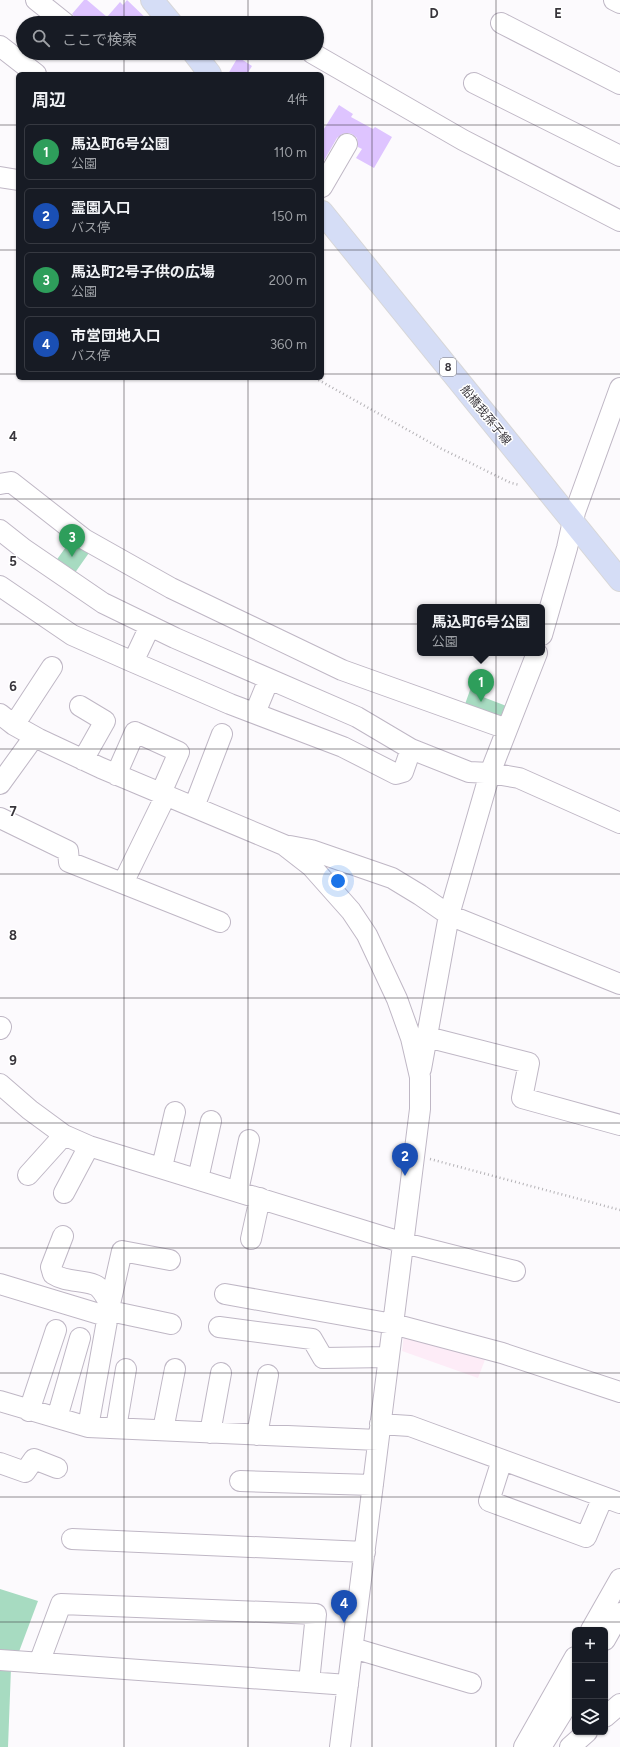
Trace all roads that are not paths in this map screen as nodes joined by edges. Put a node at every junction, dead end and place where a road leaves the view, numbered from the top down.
1 (36, 0) edge
2 (152, 0) edge
3 (614, 0) edge
4 (620, 3) edge
5 (56, 16) edge
6 (165, 16) edge
7 (501, 23) dead end
8 (0, 46) edge
9 (16, 58) edge
10 (18, 60) edge
11 (199, 60) edge
12 (324, 60) edge
13 (33, 72) edge
14 (208, 72) edge
15 (474, 83) dead end
16 (620, 84) edge
17 (347, 144) dead end
18 (620, 156) edge
19 (0, 177) edge
20 (16, 180) edge
21 (324, 184) edge
22 (324, 214) edge
23 (620, 221) edge
24 (620, 388) edge
25 (0, 484) edge
26 (573, 523) junction
27 (0, 530) edge
28 (620, 580) edge
29 (0, 586) edge
30 (545, 624) edge
31 (150, 626) junction
32 (536, 656) edge
33 (133, 662) junction
34 (52, 667) dead end
35 (269, 679) junction
36 (80, 706) dead end
37 (255, 713) junction
38 (7, 720) edge
39 (507, 729) junction
40 (222, 734) dead end
41 (34, 737) junction
42 (410, 749) junction
43 (83, 760) junction
44 (490, 773) junction
45 (116, 775) junction
46 (0, 784) edge
47 (164, 794) junction
48 (194, 807) junction
49 (0, 818) edge
50 (620, 823) edge
51 (284, 845) junction
52 (123, 883) junction
53 (449, 915) junction
54 (220, 922) dead end
55 (620, 984) edge
56 (427, 1037) junction
57 (420, 1077) junction
58 (0, 1084) edge
59 (175, 1112) dead end
60 (211, 1121) dead end
61 (620, 1125) edge
62 (64, 1135) junction
63 (249, 1140) dead end
64 (89, 1146) junction
65 (162, 1167) junction
66 (28, 1175) dead end
67 (198, 1179) junction
68 (238, 1191) junction
69 (64, 1193) dead end
70 (260, 1198) junction
71 (63, 1236) dead end
72 (251, 1239) dead end
73 (404, 1243) junction
74 (170, 1260) dead end
75 (515, 1271) dead end
76 (0, 1284) edge
77 (225, 1294) dead end
78 (110, 1311) junction
79 (171, 1324) dead end
80 (393, 1324) junction
81 (219, 1327) dead end
82 (56, 1330) dead end
83 (80, 1338) dead end
84 (389, 1357) junction
85 (126, 1369) dead end
86 (175, 1369) dead end
87 (221, 1373) dead end
88 (268, 1374) dead end
89 (620, 1392) edge
90 (0, 1401) edge
91 (29, 1411) junction
92 (57, 1418) junction
93 (88, 1427) junction
94 (116, 1428) junction
95 (163, 1430) junction
96 (379, 1432) junction
97 (210, 1433) junction
98 (257, 1435) junction
99 (502, 1460) junction
100 (0, 1463) edge
101 (57, 1468) dead end
102 (240, 1481) dead end
103 (373, 1485) junction
104 (611, 1500) edge
105 (72, 1539) dead end
106 (364, 1552) junction
107 (620, 1578) edge
108 (620, 1613) edge
109 (593, 1627) edge
110 (608, 1635) edge
111 (353, 1648) junction
112 (0, 1660) edge
113 (572, 1662) edge
114 (39, 1663) junction
115 (308, 1682) junction
116 (471, 1683) dead end
117 (348, 1685) junction
118 (572, 1697) edge
119 (620, 1704) edge
120 (608, 1714) edge
121 (584, 1735) edge
122 (340, 1747) edge
123 (524, 1747) edge
124 (541, 1747) edge
125 (570, 1747) edge

1 - 5 street
2 - 6 main road
3 - 4 street
7 - 16 street
8 - 9 street
10 - 13 street
11 - 14 main road
12 - 23 street
15 - 18 street
17 - 21 street
19 - 20 street
22 - 26 main road, 船橋我孫子線 / 8
24 - 26 street
25 - 39 street
26 - 28 main road, 船橋我孫子線 / 8
26 - 30 street
27 - 31 street
29 - 33 street
31 - 33 street
31 - 35 street
32 - 39 street
33 - 37 street
34 - 38 street
35 - 37 street
35 - 42 street
36 - 43 street
37 - 42 street
38 - 41 street
39 - 44 street
40 - 48 street
41 - 43 street
41 - 46 street
42 - 44 street
43 - 45 street
44 - 50 street
44 - 53 street
45 - 47 street
45 - 47 street
47 - 48 street
47 - 52 street
48 - 51 street
49 - 52 street
51 - 53 street
51 - 57 street
52 - 54 street
53 - 55 street
53 - 56 street
56 - 57 street
56 - 61 street
57 - 73 street
58 - 62 street
59 - 65 street
60 - 67 street
62 - 64 street
62 - 66 street
63 - 68 street
64 - 65 street
64 - 69 street
65 - 67 street
67 - 68 street
68 - 70 street
70 - 72 street
70 - 73 street
71 - 78 street
73 - 75 street
73 - 80 street
74 - 78 street
76 - 78 street
77 - 80 street
78 - 79 street
78 - 93 street
80 - 84 street
80 - 89 street
81 - 84 street
82 - 91 street
83 - 92 street
84 - 96 street
85 - 94 street
86 - 95 street
87 - 97 street
88 - 98 street
90 - 91 street
91 - 92 street
92 - 93 street
93 - 94 street
94 - 95 street
95 - 97 street
96 - 98 street
96 - 99 street
96 - 103 street
97 - 98 street
99 - 104 street
99 - 104 street
100 - 101 street
102 - 103 street
103 - 106 street
105 - 106 street
106 - 111 street
107 - 109 street
108 - 110 street
111 - 116 street
111 - 117 street
112 - 114 street
113 - 123 street
114 - 115 street
114 - 115 street
115 - 117 street
117 - 122 street
118 - 124 street
119 - 120 street
121 - 125 street

